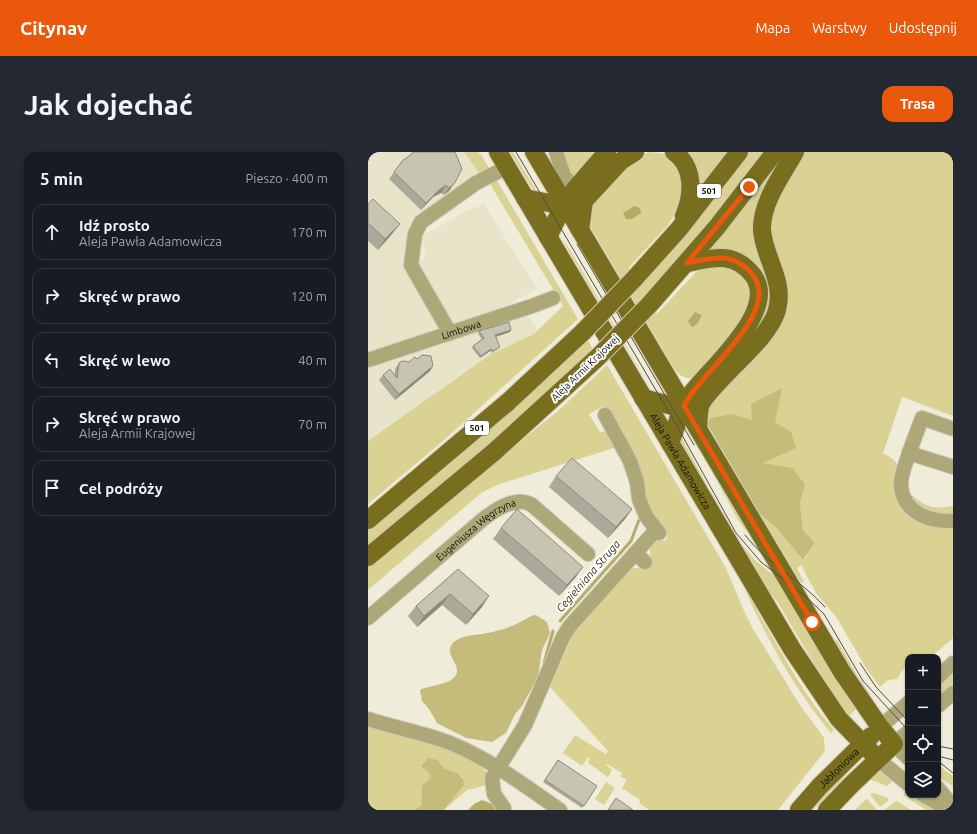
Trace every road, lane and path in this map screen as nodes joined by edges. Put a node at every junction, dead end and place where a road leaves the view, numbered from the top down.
1 (498, 152) edge
2 (556, 152) edge
3 (607, 152) edge
4 (635, 152) edge
5 (674, 152) edge
6 (739, 152) edge
7 (775, 152) edge
8 (795, 152) edge
9 (541, 154) edge
10 (507, 167) junction
11 (552, 184) junction
12 (579, 195) junction
13 (525, 198) junction
14 (564, 204) junction
15 (679, 229) junction
16 (580, 230) junction
17 (548, 237) junction
18 (687, 263) junction
19 (553, 298) dead end
20 (450, 333) junction
21 (368, 360) edge
22 (665, 375) junction
23 (700, 394) junction
24 (643, 398) junction
25 (684, 406) junction
26 (605, 414) dead end
27 (698, 428) junction
28 (953, 429) edge
29 (670, 443) junction
30 (909, 454) junction
31 (953, 467) edge
32 (368, 520) edge
33 (953, 521) edge
34 (588, 554) dead end
35 (368, 557) edge
36 (368, 618) edge
37 (953, 663) edge
38 (941, 673) edge
39 (953, 692) edge
40 (941, 703) edge
41 (905, 706) edge
42 (368, 719) edge
43 (880, 727) junction
44 (905, 735) edge
45 (862, 743) junction
46 (894, 744) junction
47 (905, 755) edge
48 (878, 759) junction
49 (497, 768) junction
50 (905, 782) edge
51 (941, 792) edge
52 (928, 798) edge
53 (953, 807) edge
54 (504, 808) dead end
55 (560, 810) edge
56 (799, 810) edge
57 (827, 810) edge

1 - 10 main road, Aleja Pawła Adamowicza
2 - 12 street
3 - 12 main road
4 - 12 main road
5 - 15 main road
6 - 15 main road, 501
7 - 18 main road, Aleja Armii Krajowej
8 - 23 main road
9 - 11 main road
10 - 13 main road, Aleja Pawła Adamowicza
10 - 20 street
11 - 12 main road
11 - 14 main road
12 - 14 main road
12 - 16 main road
13 - 14 main road
13 - 17 main road, Aleja Pawła Adamowicza
14 - 16 main road
14 - 17 main road
15 - 32 main road, 501, bridge
16 - 22 main road
17 - 24 main road, Aleja Pawła Adamowicza
18 - 23 main road
18 - 35 main road, Aleja Armii Krajowej, bridge
19 - 20 street, Limbowa
20 - 21 street, Limbowa
22 - 23 main road
22 - 25 main road
23 - 25 main road
23 - 27 main road
24 - 25 main road
24 - 29 main road, Aleja Pawła Adamowicza
25 - 27 main road
25 - 29 main road
26 - 49 street
27 - 43 main road
28 - 30 street
29 - 45 main road, Aleja Pawła Adamowicza
30 - 31 street
30 - 33 street
34 - 36 street, Eugeniusza Węgrzyna
37 - 38 street
39 - 40 street
41 - 43 street
42 - 49 street
43 - 45 main road, Jabłoniowa
43 - 46 main road
44 - 46 street
45 - 48 main road, Aleja Pawła Adamowicza
45 - 56 main road, Jabłoniowa
46 - 47 street
46 - 48 main road
48 - 50 street
48 - 57 main road
49 - 54 street
49 - 55 street
51 - 53 street
52 - 53 street

